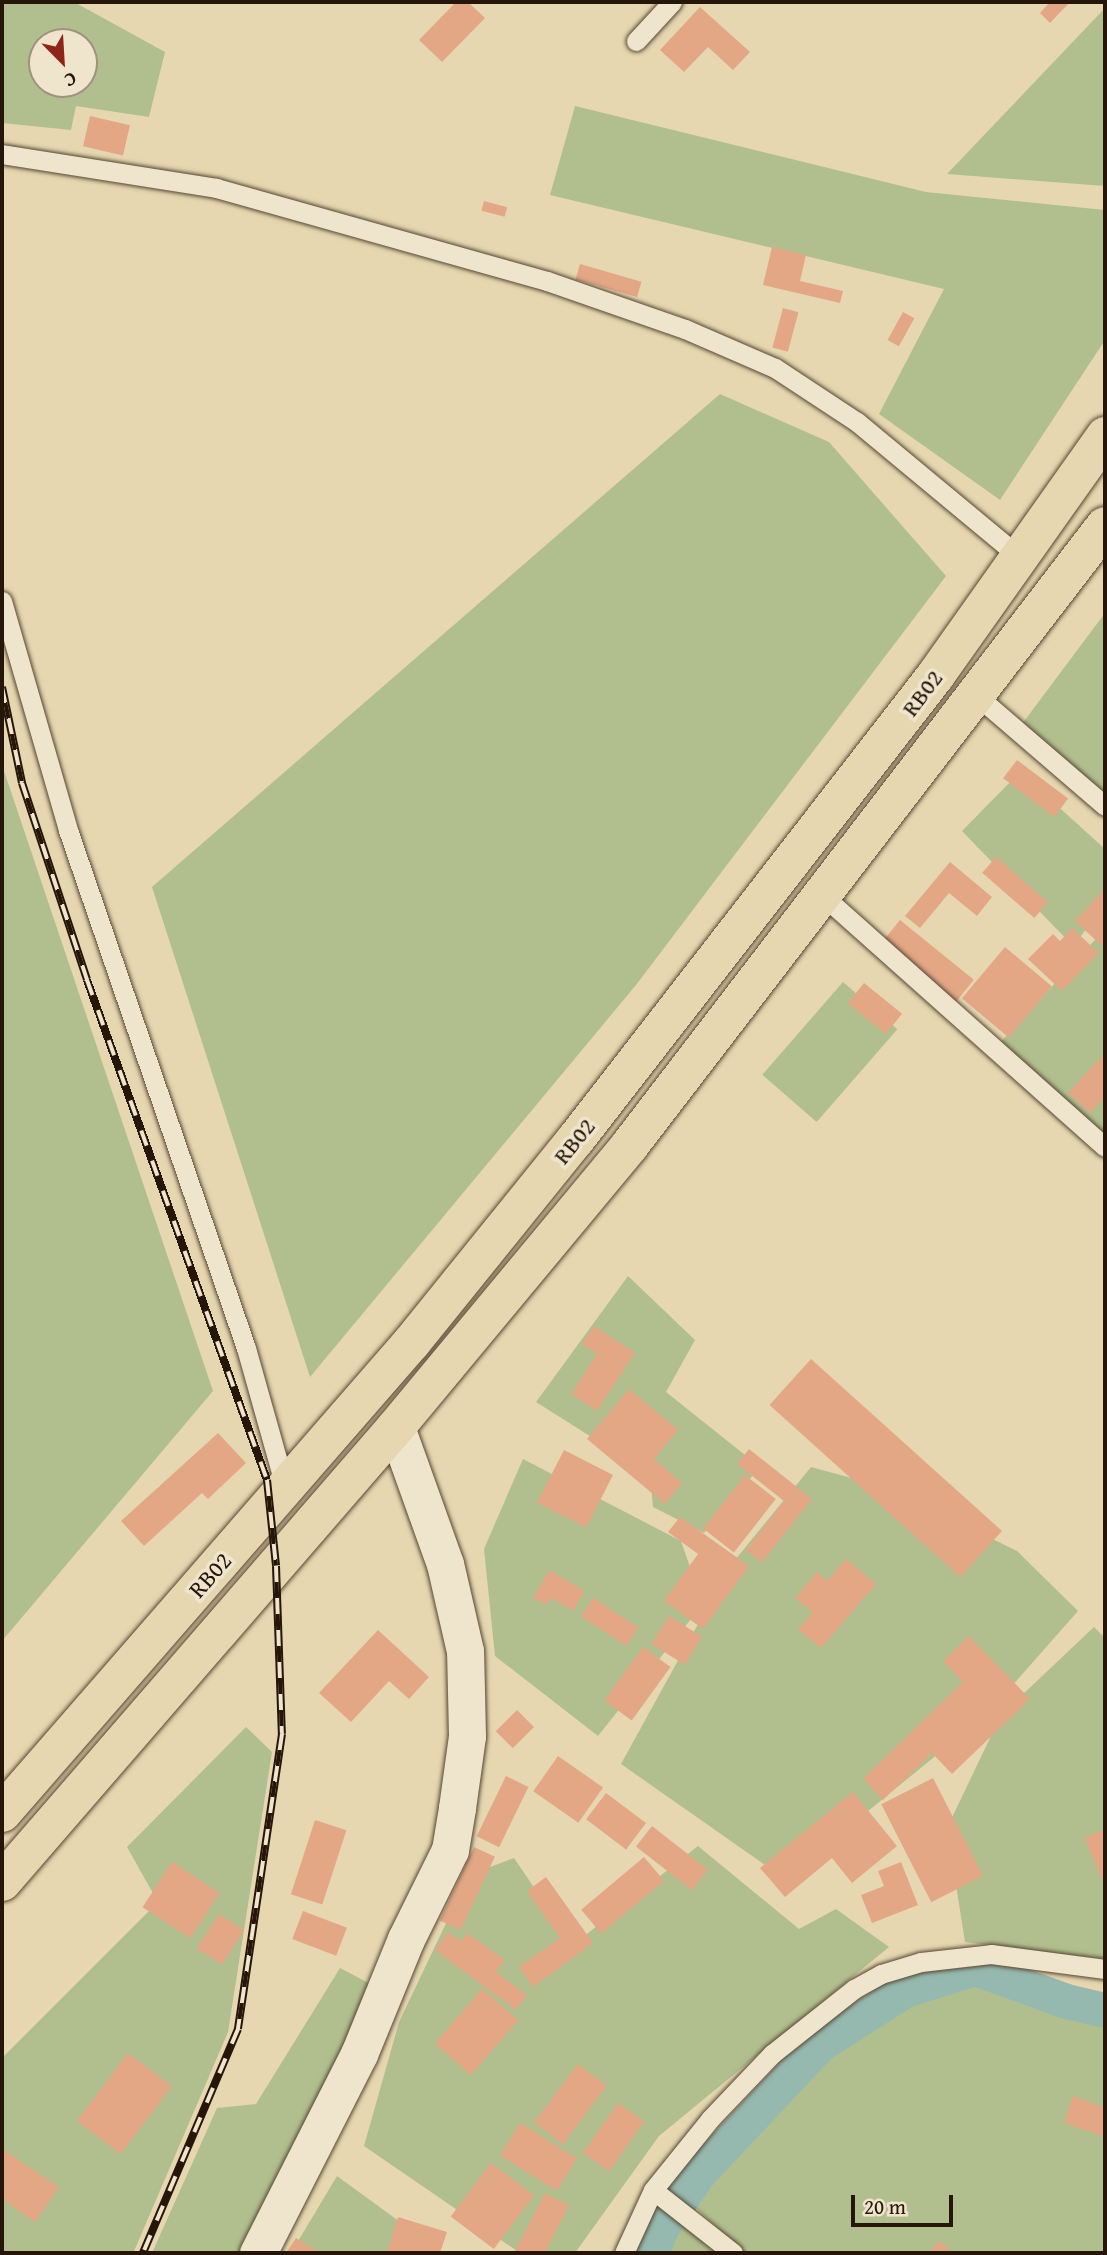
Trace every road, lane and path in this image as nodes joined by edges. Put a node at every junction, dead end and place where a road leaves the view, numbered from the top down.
1 (673, 2) edge
2 (636, 41) dead end
3 (2, 154) edge
4 (1105, 436) edge
5 (1105, 526) edge
6 (1017, 555) junction
7 (2, 601) edge
8 (976, 695) junction
9 (1105, 806) edge
10 (821, 894) junction
11 (1105, 1147) edge
12 (396, 1427) junction
13 (285, 1487) junction
14 (2, 1813) edge
15 (2, 1882) edge
16 (1105, 1969) edge
17 (653, 2190) junction
18 (258, 2253) edge
19 (624, 2253) edge
20 (733, 2253) edge

1 - 2 lane
3 - 6 lane
4 - 6 highway, RB02
5 - 8 highway, RB02
6 - 13 highway, RB02
7 - 13 lane
8 - 9 lane
8 - 10 highway, RB02
10 - 11 lane
10 - 12 highway, RB02
12 - 15 highway, RB02
12 - 18 street
13 - 14 highway, RB02
16 - 17 lane
17 - 19 lane
17 - 20 lane

